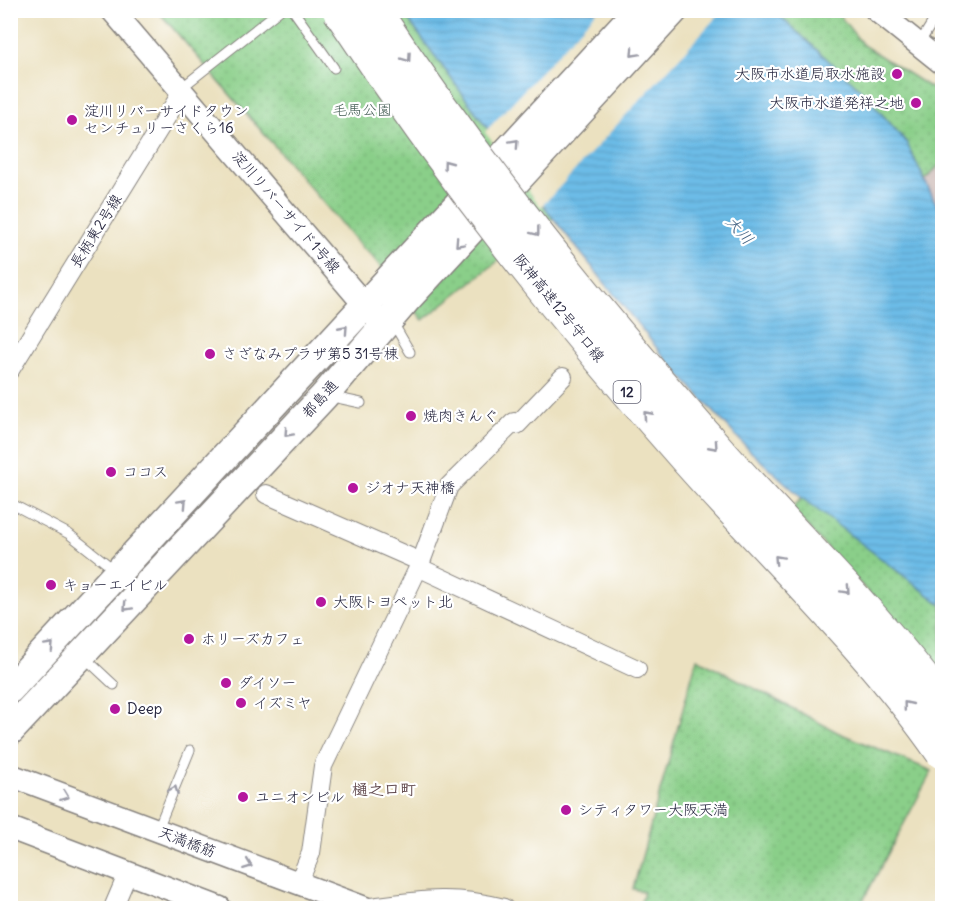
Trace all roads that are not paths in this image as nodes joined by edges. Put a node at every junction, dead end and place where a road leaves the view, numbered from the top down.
1 (112, 10) edge
2 (280, 10) edge
3 (293, 10) edge
4 (339, 10) edge
5 (374, 10) edge
6 (638, 10) edge
7 (674, 10) edge
8 (876, 10) edge
9 (940, 10) edge
10 (918, 46) junction
11 (942, 63) edge
12 (334, 68) dead end
13 (181, 90) junction
14 (365, 305) junction
15 (393, 306) junction
16 (410, 352) dead end
17 (10, 370) edge
18 (563, 377) dead end
19 (324, 396) junction
20 (361, 403) dead end
21 (266, 494) dead end
22 (10, 503) edge
23 (420, 564) junction
24 (118, 573) junction
25 (82, 654) junction
26 (637, 669) dead end
27 (114, 685) dead end
28 (10, 689) edge
29 (942, 703) edge
30 (10, 731) edge
31 (190, 750) dead end
32 (942, 752) edge
33 (10, 775) edge
34 (10, 828) edge
35 (157, 831) junction
36 (128, 873) junction
37 (298, 884) junction
38 (363, 908) edge
39 (113, 909) edge
40 (220, 909) edge
41 (504, 909) edge

1 - 13 street, 淀川リバーサイド1号線
2 - 13 lane
3 - 12 lane
32 -> 4 highway, 阪神高速12号守口線 / 12, bridge
5 -> 29 highway, 阪神高速12号守口線 / 12, bridge
15 -> 6 main road, 都島通, bridge
7 -> 15 main road, 都島通, bridge
8 - 10 street
9 - 10 lane
10 - 11 street
13 - 14 street, 淀川リバーサイド1号線
13 - 17 street, 長柄東2号線
14 - 15 main road, 都島通
24 -> 14 main road, 都島通
15 - 16 lane
15 - 19 main road, 都島通
18 - 23 street
19 - 20 lane
19 -> 25 main road, 都島通
21 - 23 street
22 - 24 lane
23 - 26 street
23 - 37 street
28 -> 24 main road, 都島通
25 - 27 lane
25 - 30 main road, 都島通
35 -> 31 lane
33 -> 35 street, 天満橋筋
34 - 36 street
35 -> 37 street, 天満橋筋
36 - 39 street
36 - 40 street
37 - 38 street, 天満橋筋
38 - 41 street

